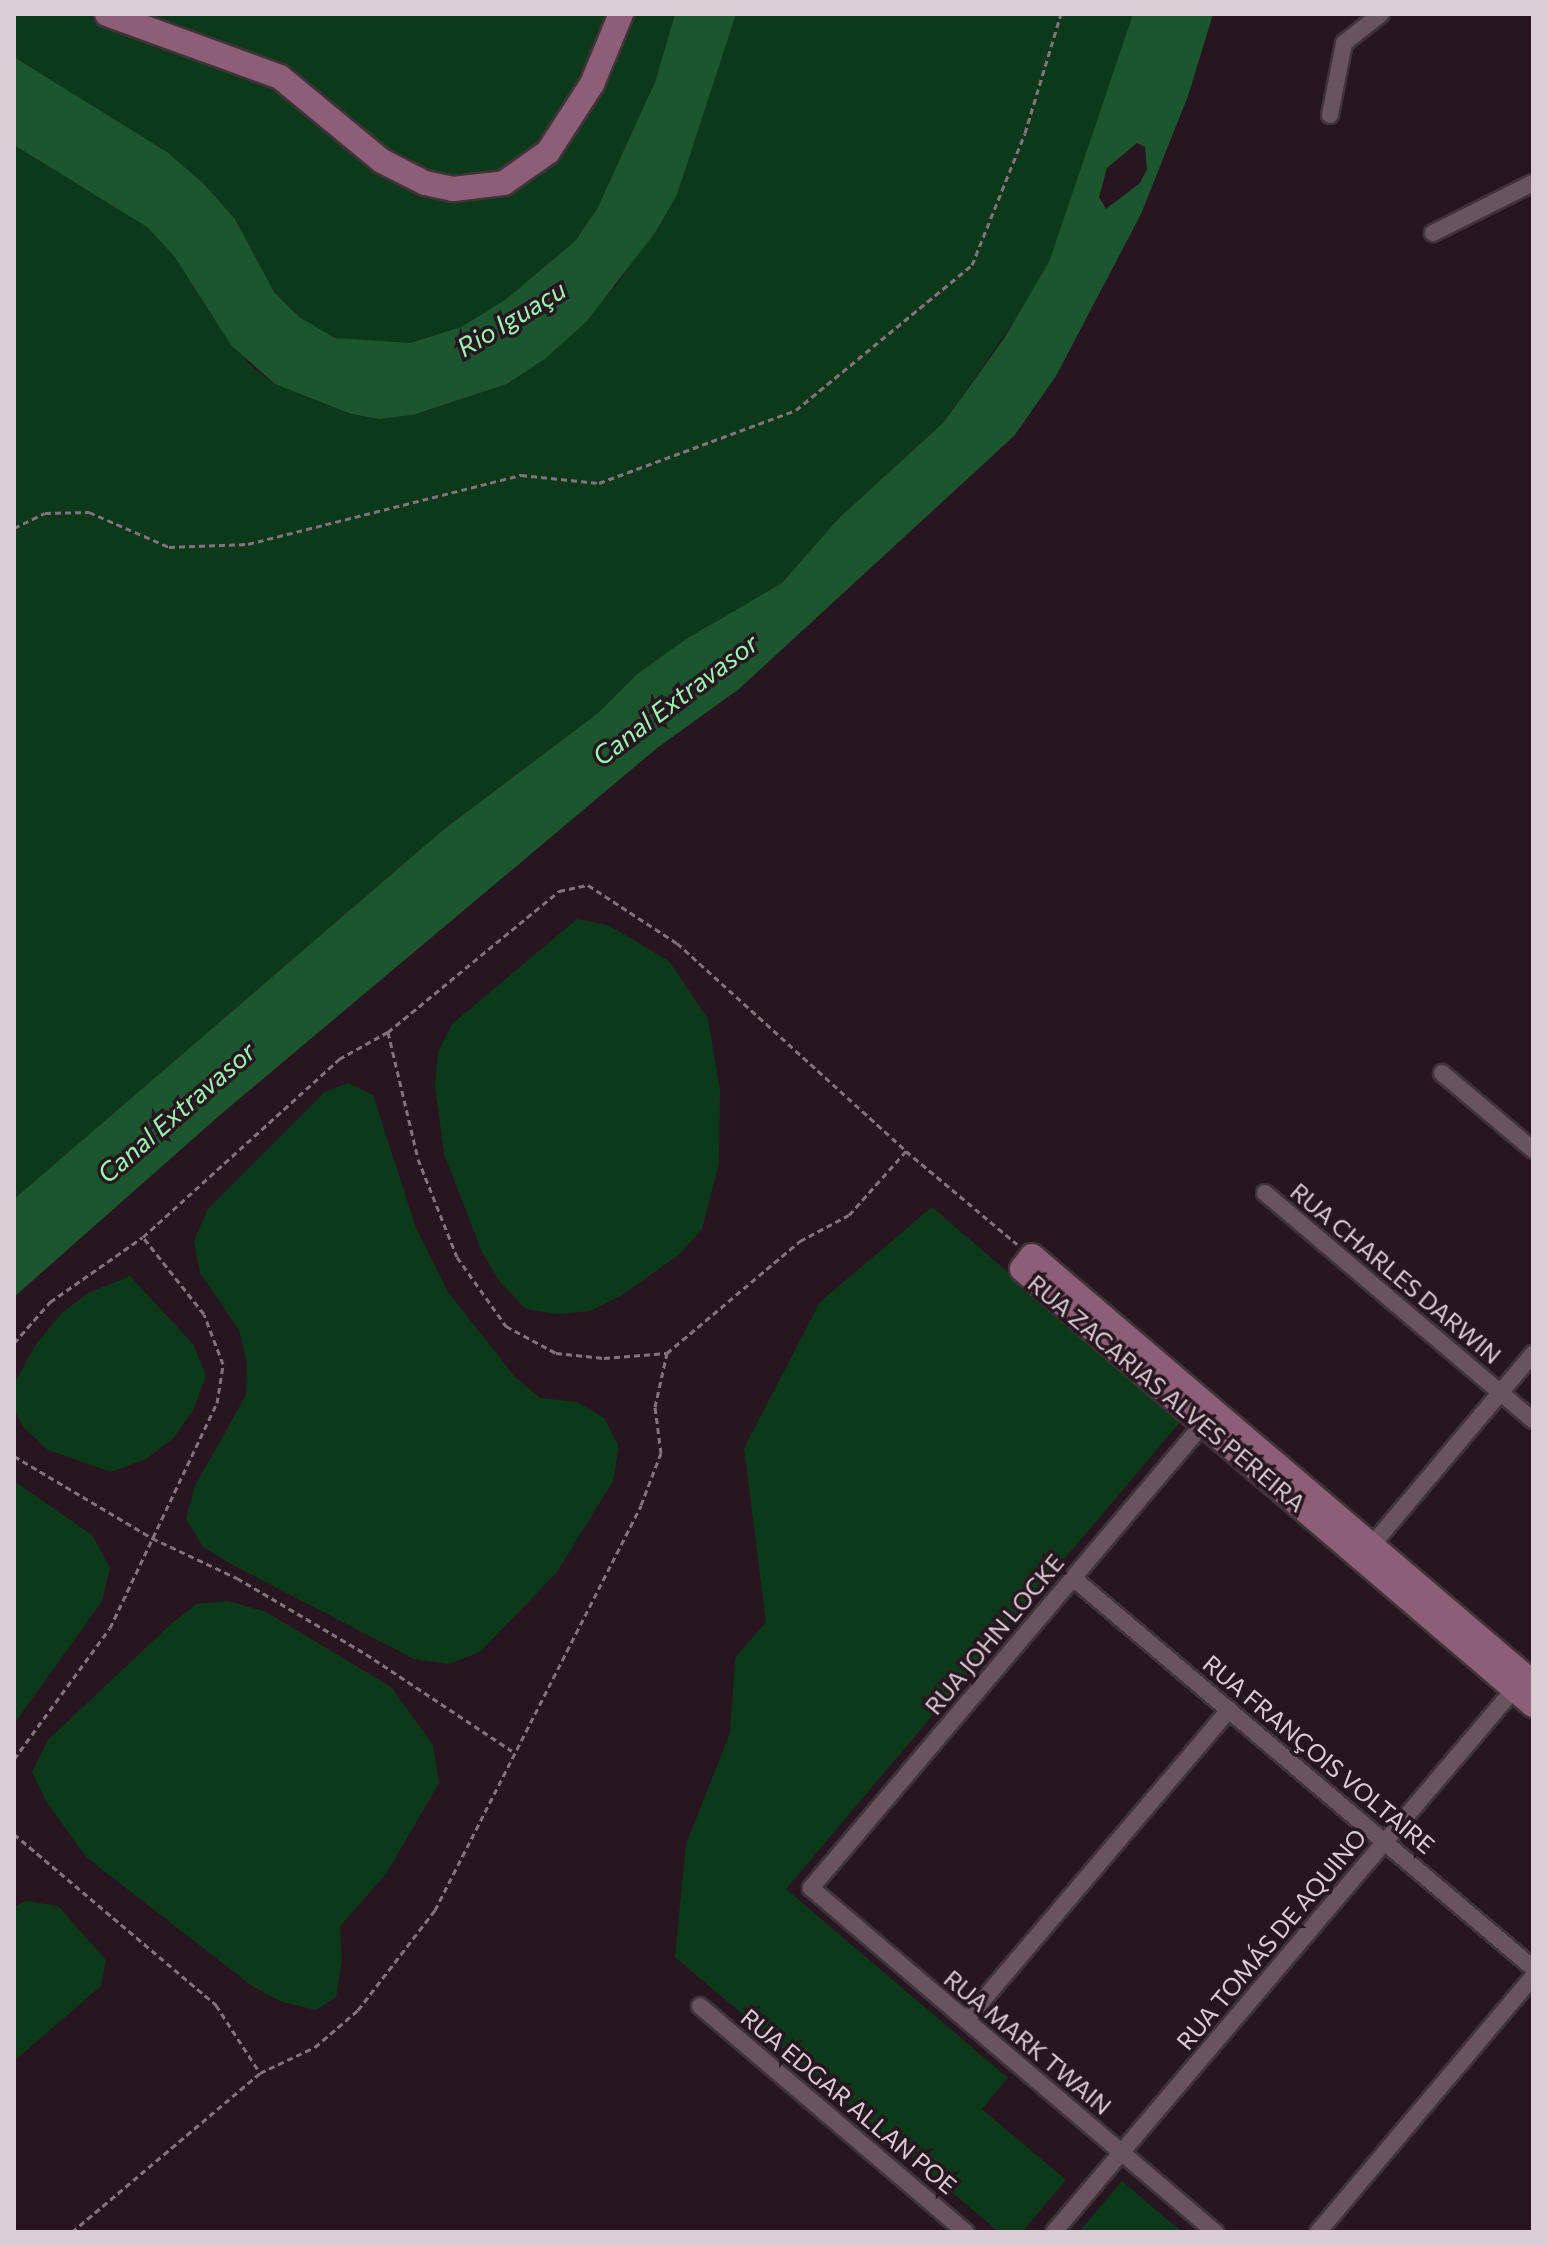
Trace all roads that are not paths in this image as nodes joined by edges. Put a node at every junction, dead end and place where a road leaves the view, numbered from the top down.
1 (107, 14) edge
2 (621, 14) edge
3 (1381, 14) edge
4 (1330, 115) dead end
5 (1533, 183) edge
6 (1433, 233) dead end
7 (1442, 1073) dead end
8 (1533, 1150) edge
9 (1265, 1193) dead end
10 (1032, 1256) road end
11 (1533, 1354) edge
12 (1500, 1393) junction
13 (1209, 1418) junction
14 (1533, 1420) edge
15 (1366, 1552) junction
16 (1073, 1578) junction
17 (1526, 1688) edge
18 (1229, 1710) junction
19 (1385, 1842) junction
20 (811, 1888) joint
21 (1533, 1968) edge
22 (1533, 1977) edge
23 (700, 2006) dead end
24 (966, 2020) junction
25 (1121, 2152) junction
26 (966, 2232) edge
27 (1054, 2232) edge
28 (1215, 2232) edge
29 (1318, 2232) edge

1 - 2 street
3 - 4 street
5 - 6 street
7 - 8 street
9 - 12 street, RUA CHARLES DARWIN
10 - 13 street, RUA ZACARIAS ALVES PEREIRA
11 - 12 street
12 - 14 street, RUA CHARLES DARWIN
12 - 15 street
13 - 15 street, RUA ZACARIAS ALVES PEREIRA
13 - 16 street, RUA JOHN LOCKE
15 - 17 street, RUA ZACARIAS ALVES PEREIRA
16 - 18 street, RUA FRANÇOIS VOLTAIRE
16 - 20 street, RUA JOHN LOCKE
17 - 19 street, RUA TOMÁS DE AQUINO
18 - 19 street, RUA FRANÇOIS VOLTAIRE
18 - 24 street
19 - 21 street, RUA FRANÇOIS VOLTAIRE
19 - 25 street, RUA TOMÁS DE AQUINO
20 - 24 street, RUA MARK TWAIN
22 - 29 street
23 - 26 street, RUA EDGAR ALLAN POE
24 - 25 street, RUA MARK TWAIN
25 - 27 street, RUA TOMÁS DE AQUINO
25 - 28 street, RUA MARK TWAIN

